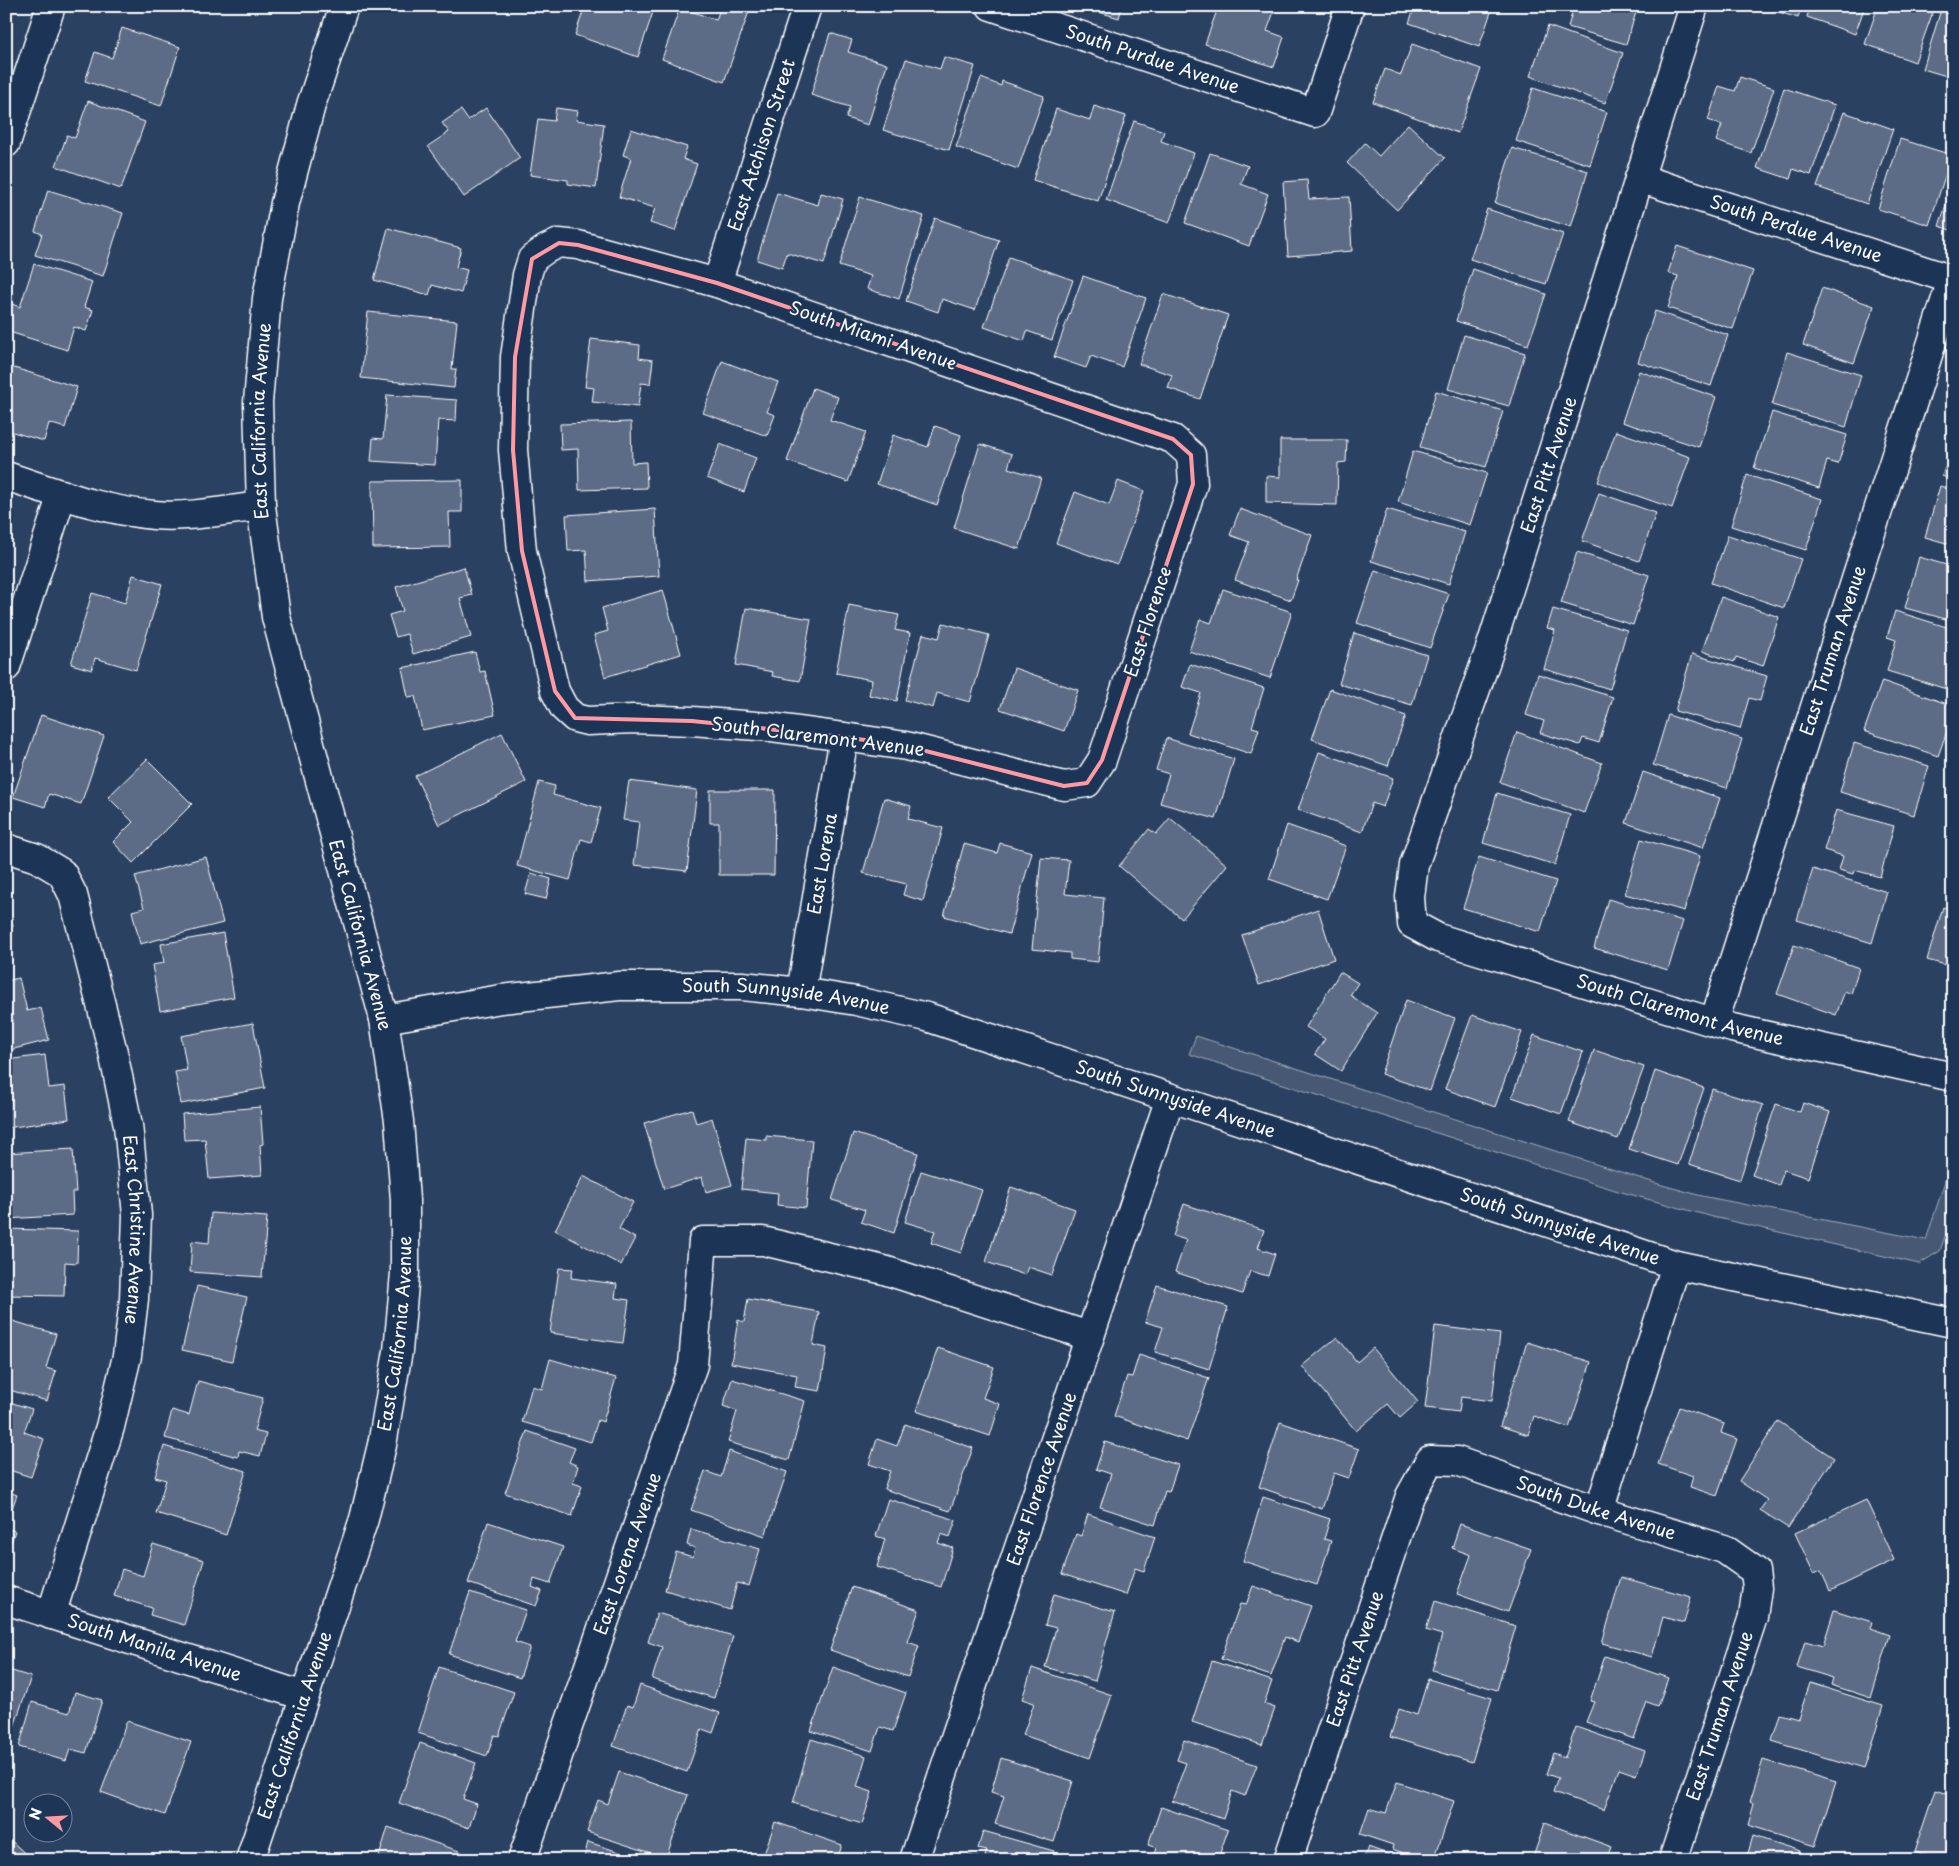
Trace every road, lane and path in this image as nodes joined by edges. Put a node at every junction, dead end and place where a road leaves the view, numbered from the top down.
1 (51, 6) edge
2 (344, 6) edge
3 (807, 6) edge
4 (991, 6) edge
5 (1350, 6) edge
6 (1694, 6) edge
7 (6, 143) edge
8 (1640, 178) junction
9 (1953, 280) edge
10 (717, 283) junction
11 (1191, 455) joint
12 (6, 476) edge
13 (62, 494) junction
14 (261, 506) junction
15 (6, 667) edge
16 (575, 718) joint
17 (844, 737) junction
18 (1087, 783) joint
19 (6, 848) edge
20 (1412, 924) joint
21 (801, 992) junction
22 (384, 1019) junction
23 (1714, 1022) junction
24 (1953, 1078) edge
25 (1170, 1098) junction
26 (1676, 1265) junction
27 (1953, 1323) edge
28 (1089, 1336) junction
29 (1430, 1460) joint
30 (1599, 1511) junction
31 (1755, 1571) joint
32 (6, 1600) edge
33 (51, 1615) junction
34 (304, 1696) junction
35 (250, 1860) edge
36 (522, 1860) edge
37 (914, 1860) edge
38 (1288, 1860) edge
39 (1673, 1860) edge

1 - 7 street
2 - 14 street, East California Avenue
3 - 10 street, East Atchison Street
4 - 5 street, South Purdue Avenue
6 - 8 street, East Pitt Avenue
8 - 9 street, South Perdue Avenue
8 - 20 street, East Pitt Avenue
9 - 23 street, East Truman Avenue
10 - 11 street, South Miami Avenue
10 - 16 street, South Miami Avenue
11 - 18 street, East Florence
12 - 13 street
13 - 14 street
13 - 15 street
14 - 22 street, East California Avenue
16 - 17 street, South Claremont Avenue
17 - 18 street, South Claremont Avenue
17 - 21 street, East Lorena
19 - 33 street, East Christine Avenue
20 - 23 street, South Claremont Avenue
21 - 22 street, South Sunnyside Avenue
21 - 25 street, South Sunnyside Avenue
22 - 34 street, East California Avenue
23 - 24 street, South Claremont Avenue
25 - 26 street, South Sunnyside Avenue
25 - 28 street, East Florence Avenue
26 - 27 street, South Sunnyside Avenue
26 - 30 street
28 - 36 street, East Lorena Avenue
28 - 37 street, East Florence Avenue
29 - 30 street, South Duke Avenue
29 - 38 street, East Pitt Avenue
30 - 31 street, South Duke Avenue
31 - 39 street, East Truman Avenue
32 - 33 street, South Manila Avenue
33 - 34 street, South Manila Avenue
34 - 35 street, East California Avenue

